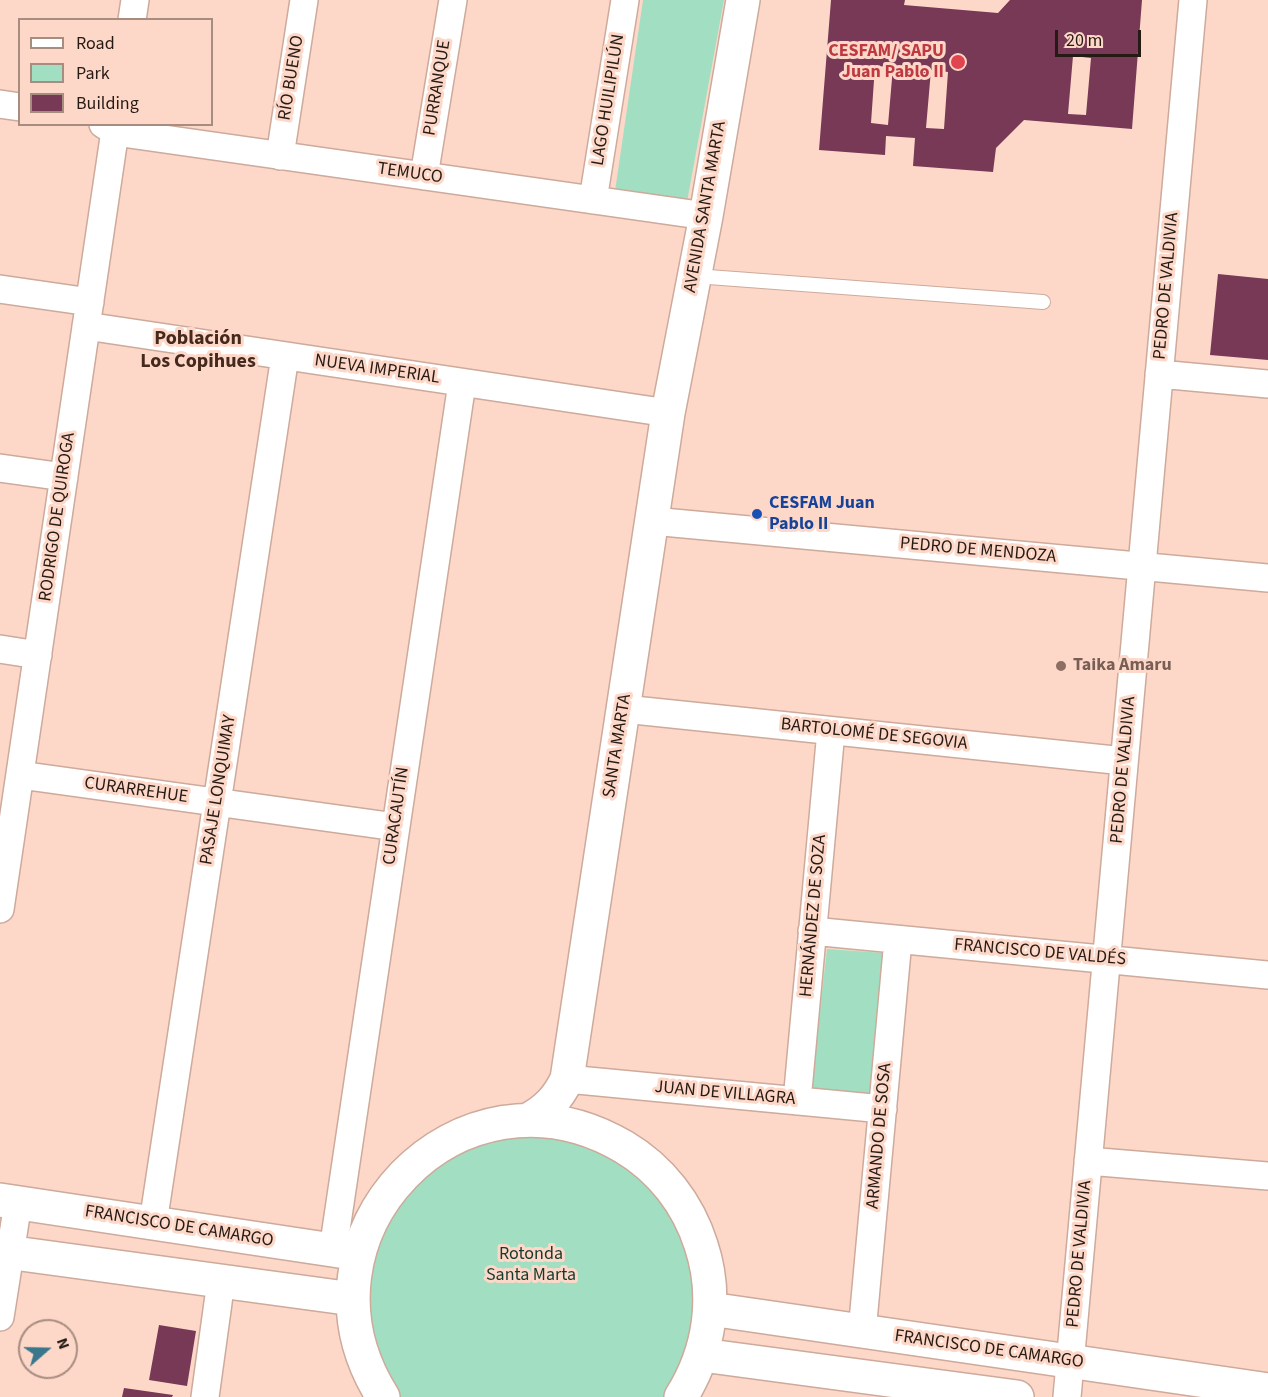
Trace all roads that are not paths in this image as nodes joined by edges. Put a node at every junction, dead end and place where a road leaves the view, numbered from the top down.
1 (135, 0) edge
2 (304, 0) edge
3 (453, 0) edge
4 (624, 0) edge
5 (743, 0) edge
6 (1193, 0) edge
7 (132, 18) edge
8 (0, 104) edge
9 (18, 107) edge
10 (112, 127) edge
11 (280, 156) junction
12 (424, 176) junction
13 (593, 200) junction
14 (706, 216) junction
15 (694, 276) junction
16 (0, 289) edge
17 (1043, 302) dead end
18 (88, 314) junction
19 (285, 356) junction
20 (1159, 374) junction
21 (462, 383) junction
22 (1268, 384) edge
23 (668, 413) junction
24 (0, 468) edge
25 (64, 477) junction
26 (652, 521) junction
27 (1142, 566) junction
28 (1268, 578) edge
29 (0, 649) edge
30 (38, 655) junction
31 (624, 709) junction
32 (831, 731) junction
33 (1124, 761) junction
34 (20, 775) junction
35 (218, 802) junction
36 (6, 824) edge
37 (396, 827) junction
38 (0, 909) edge
39 (812, 931) junction
40 (898, 939) junction
41 (1107, 959) junction
42 (1268, 975) edge
43 (567, 1079) junction
44 (797, 1101) junction
45 (883, 1109) junction
46 (528, 1120) junction
47 (586, 1129) junction
48 (1088, 1161) junction
49 (1268, 1176) edge
50 (9, 1201) edge
51 (153, 1223) junction
52 (5, 1252) edge
53 (346, 1252) junction
54 (221, 1281) junction
55 (353, 1299) junction
56 (710, 1309) junction
57 (0, 1317) edge
58 (862, 1332) junction
59 (702, 1354) junction
60 (1070, 1362) junction
61 (857, 1387) edge
62 (1268, 1390) edge
63 (205, 1397) edge
64 (383, 1397) edge
65 (681, 1397) edge
66 (1017, 1397) edge
67 (1067, 1397) edge

1 - 7 street
2 - 11 street, RÍO BUENO
3 - 12 street, PURRANQUE
4 - 13 street, LAGO HUILIPILÚN
5 - 14 street, AVENIDA SANTA MARTA
6 - 20 street, PEDRO DE VALDIVIA
8 - 9 street
10 - 11 street, TEMUCO
10 - 18 street, RODRIGO DE QUIROGA
11 - 12 street, TEMUCO
12 - 13 street, TEMUCO
13 - 14 street, TEMUCO
14 - 15 street, AVENIDA SANTA MARTA
15 - 17 lane
15 - 23 street, AVENIDA SANTA MARTA
16 - 18 street, NUEVA IMPERIAL
18 - 19 street, NUEVA IMPERIAL
18 - 25 street, RODRIGO DE QUIROGA
19 - 21 street, NUEVA IMPERIAL
19 - 35 street, PASAJE LONQUIMAY
20 - 22 street
20 - 27 street, PEDRO DE VALDIVIA
21 - 23 street, NUEVA IMPERIAL
21 - 37 street, CURACAUTÍN
23 - 26 street, SANTA MARTA
24 - 25 street
25 - 30 street, RODRIGO DE QUIROGA
26 - 27 street, PEDRO DE MENDOZA
26 - 31 street, SANTA MARTA
27 - 28 street, PEDRO DE MENDOZA
27 - 33 street, PEDRO DE VALDIVIA
29 - 30 street
30 - 34 street, RODRIGO DE QUIROGA
31 - 32 street, BARTOLOMÉ DE SEGOVIA
31 - 43 street, SANTA MARTA
32 - 33 street, BARTOLOMÉ DE SEGOVIA
32 - 39 street, HERNÁNDEZ DE SOZA
33 - 41 street, PEDRO DE VALDIVIA
34 - 35 street, CURARREHUE
34 - 36 street, RODRIGO DE QUIROGA
35 - 37 street, CURARREHUE
35 - 51 street, PASAJE LONQUIMAY
36 - 38 street, RODRIGO DE QUIROGA
37 - 53 street, CURACAUTÍN
39 - 40 street, FRANCISCO DE VALDÉS
39 - 44 street, HERNÁNDEZ DE SOZA
40 - 41 street, FRANCISCO DE VALDÉS
40 - 45 street, ARMANDO DE SOSA
41 - 42 street, FRANCISCO DE VALDÉS
41 - 48 street, PEDRO DE VALDIVIA
43 - 44 street, JUAN DE VILLAGRA
43 - 46 street, SANTA MARTA
43 - 47 street, SANTA MARTA
44 - 45 street, JUAN DE VILLAGRA
45 - 58 street, ARMANDO DE SOSA
46 - 47 street
46 - 53 street
47 - 56 street
48 - 49 street
48 - 60 street, PEDRO DE VALDIVIA
50 - 51 street, FRANCISCO DE CAMARGO
50 - 52 street
51 - 53 street, FRANCISCO DE CAMARGO
52 - 54 street
52 - 57 street
53 - 55 street
54 - 55 street
54 - 63 street
55 - 64 street
56 - 58 street, FRANCISCO DE CAMARGO
56 - 59 street
58 - 60 street, FRANCISCO DE CAMARGO
59 - 61 street
59 - 65 street
60 - 62 street, FRANCISCO DE CAMARGO
60 - 67 street, PEDRO DE VALDIVIA
61 - 66 street

